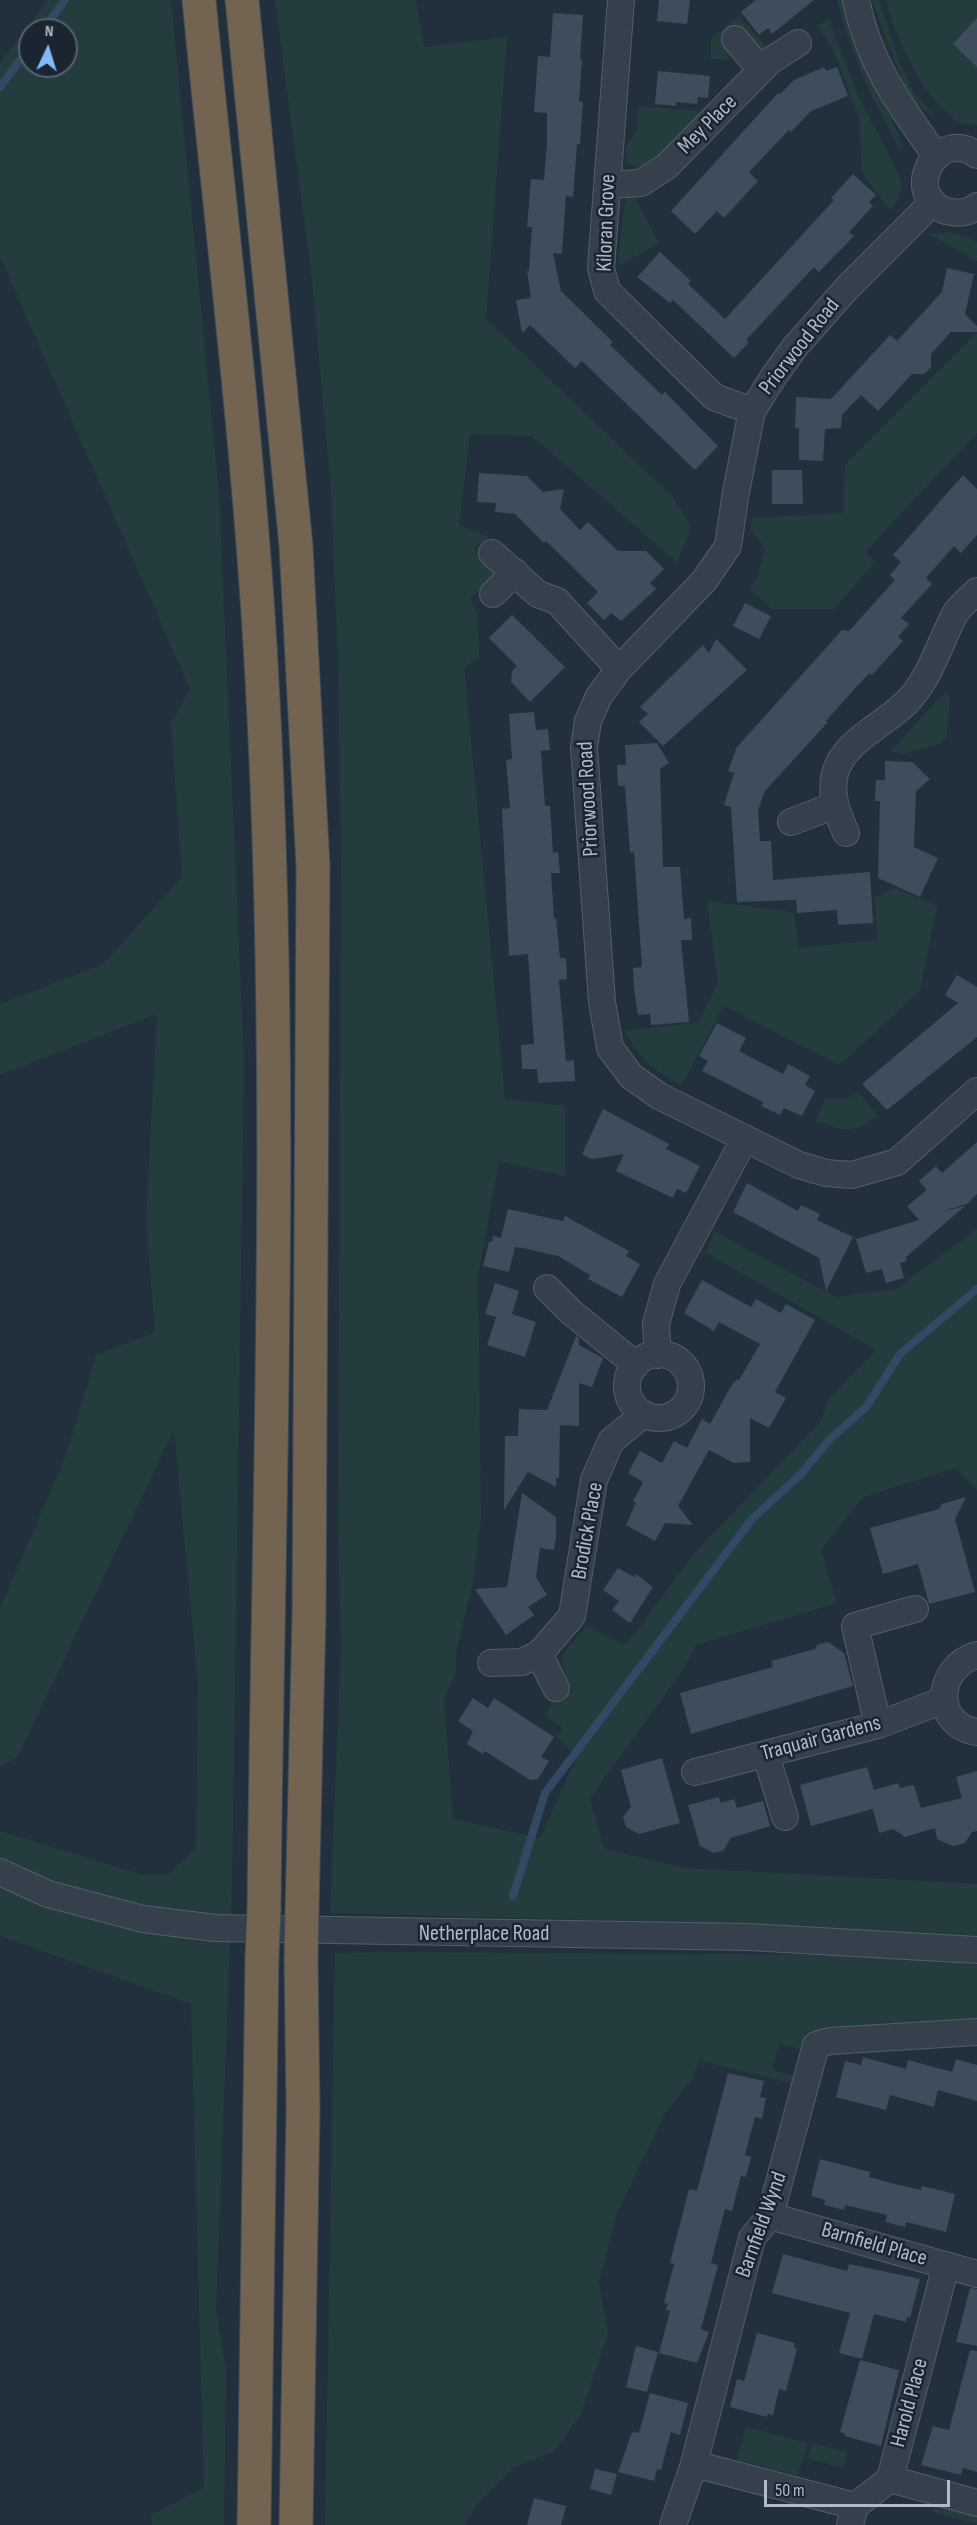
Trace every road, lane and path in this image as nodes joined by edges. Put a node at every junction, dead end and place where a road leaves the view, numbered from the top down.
1 (199, 0) edge
2 (242, 0) edge
3 (621, 0) edge
4 (856, 0) edge
5 (735, 39) dead end
6 (798, 43) dead end
7 (761, 70) junction
8 (977, 155) edge
9 (936, 156) junction
10 (608, 185) junction
11 (933, 202) junction
12 (977, 206) edge
13 (752, 411) junction
14 (492, 553) dead end
15 (515, 572) junction
16 (977, 591) edge
17 (493, 594) dead end
18 (620, 669) junction
19 (833, 806) junction
20 (791, 822) dead end
21 (846, 833) dead end
22 (977, 1091) edge
23 (745, 1138) junction
24 (547, 1288) dead end
25 (647, 1360) junction
26 (644, 1414) junction
27 (915, 1609) dead end
28 (539, 1654) junction
29 (977, 1655) edge
30 (491, 1663) dead end
31 (556, 1688) dead end
32 (944, 1700) junction
33 (878, 1725) junction
34 (977, 1732) edge
35 (766, 1755) junction
36 (695, 1773) dead end
37 (785, 1817) dead end
38 (0, 1872) edge
39 (977, 1950) edge
40 (977, 2032) edge
41 (770, 2216) junction
42 (946, 2265) junction
43 (977, 2274) edge
44 (694, 2464) junction
45 (890, 2479) junction
46 (977, 2503) edge
47 (853, 2516) edge
48 (254, 2525) edge
49 (296, 2525) edge
50 (674, 2525) edge

1 - 48 highway, bridge
2 - 49 highway, bridge
3 - 10 street, Kiloran Grove
4 - 9 street
5 - 7 street
6 - 7 street, Mey Place
7 - 10 street, Mey Place
8 - 9 street
9 - 11 street
10 - 13 street, Kiloran Grove
11 - 12 street
11 - 13 street, Priorwood Road
13 - 18 street, Priorwood Road
14 - 15 street
15 - 17 street
15 - 18 street
16 - 19 street
18 - 23 street, Priorwood Road
19 - 20 street
19 - 21 street
22 - 23 street, Priorwood Road
23 - 25 street
24 - 25 street
25 - 26 street
25 - 26 street
26 - 28 street, Brodick Place
27 - 33 street
28 - 30 street
28 - 31 street
29 - 32 street
32 - 33 street, Traquair Gardens
32 - 34 street
33 - 35 street, Traquair Gardens
35 - 36 street, Traquair Gardens
35 - 37 street
38 - 39 street, Netherplace Road
40 - 41 street, Barnfield Wynd
41 - 42 street, Barnfield Place
41 - 44 street, Barnfield Wynd
42 - 43 street, Barnfield Place
42 - 45 street, Harold Place
44 - 47 street
44 - 50 street, Barnfield Wynd
45 - 46 street
45 - 47 street, Harold Place

